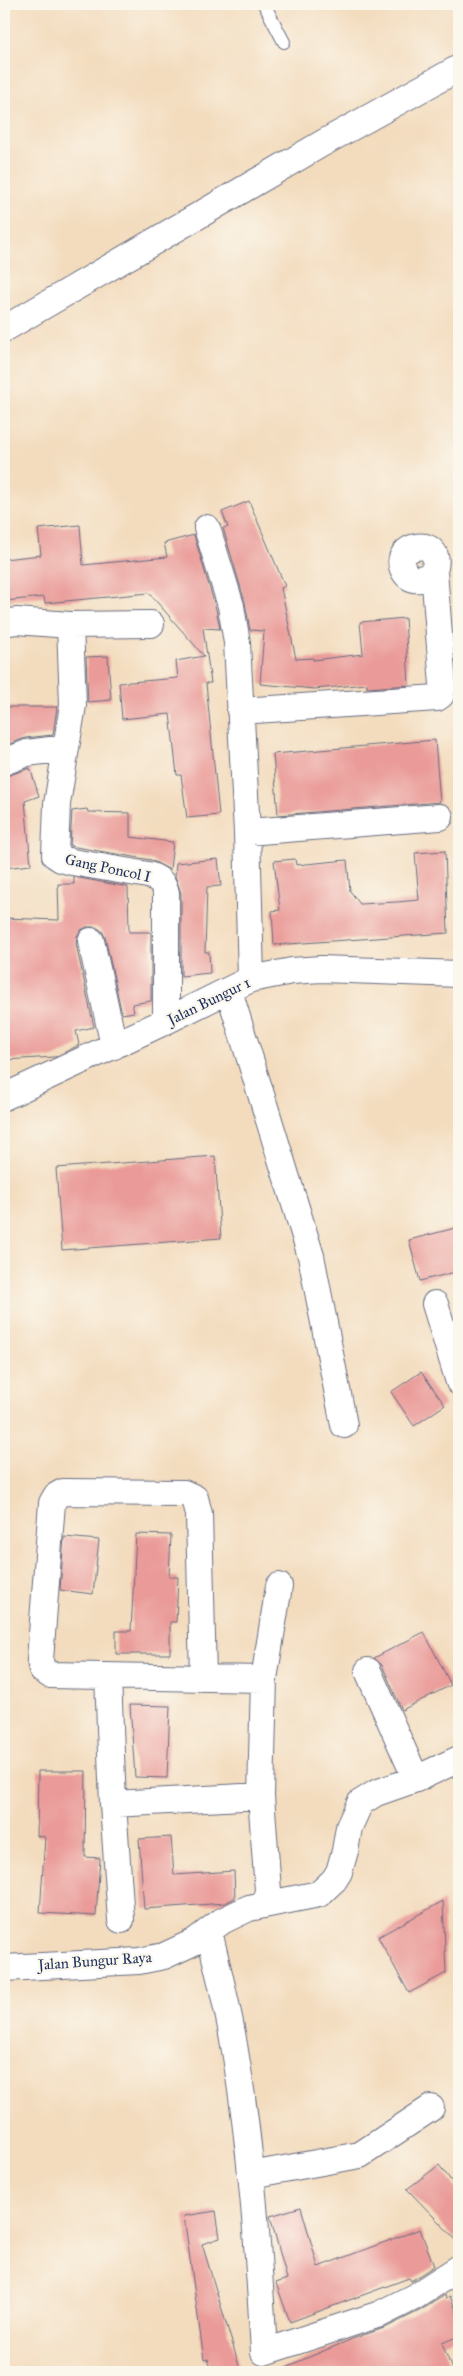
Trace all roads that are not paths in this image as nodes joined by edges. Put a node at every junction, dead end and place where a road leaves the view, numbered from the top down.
1 (264, 4) edge
2 (284, 42) dead end
3 (459, 68) edge
4 (4, 329) edge
5 (207, 528) dead end
6 (434, 572) dead end
7 (4, 623) edge
8 (151, 624) dead end
9 (70, 625) junction
10 (240, 711) junction
11 (66, 748) junction
12 (4, 762) edge
13 (440, 817) dead end
14 (247, 832) junction
15 (91, 941) dead end
16 (459, 974) edge
17 (240, 985) junction
18 (166, 1021) junction
19 (114, 1046) junction
20 (4, 1097) edge
21 (435, 1304) dead end
22 (459, 1382) edge
23 (344, 1425) dead end
24 (279, 1586) dead end
25 (368, 1671) dead end
26 (108, 1676) junction
27 (203, 1677) junction
28 (264, 1679) junction
29 (459, 1759) edge
30 (416, 1779) junction
31 (261, 1796) junction
32 (113, 1804) junction
33 (269, 1904) junction
34 (121, 1920) dead end
35 (209, 1932) junction
36 (4, 1968) edge
37 (431, 2108) dead end
38 (251, 2175) junction
39 (459, 2268) edge
40 (265, 2362) edge

1 - 2 lane
3 - 4 street
5 - 10 street
6 - 10 street
7 - 9 street
8 - 9 street
9 - 11 street, Gang Poncol I
10 - 14 street
11 - 12 street
11 - 18 street, Gang Poncol I
13 - 14 street
14 - 17 street
15 - 19 street
16 - 17 street, Jalan Bungur 1
17 - 18 street, Jalan Bungur 1
17 - 23 street
18 - 19 street, Jalan Bungur 1
19 - 20 street, Jalan Bungur 1
21 - 22 street
24 - 28 street
25 - 30 street
26 - 27 street
26 - 27 street
26 - 32 street
27 - 28 street
28 - 31 street
29 - 30 street, Jalan Bungur Raya
30 - 33 street, Jalan Bungur Raya
31 - 32 street
31 - 33 street
32 - 34 street
33 - 35 street, Jalan Bungur Raya
35 - 36 street, Jalan Bungur Raya
35 - 38 street
37 - 38 street
38 - 40 street
39 - 40 street

